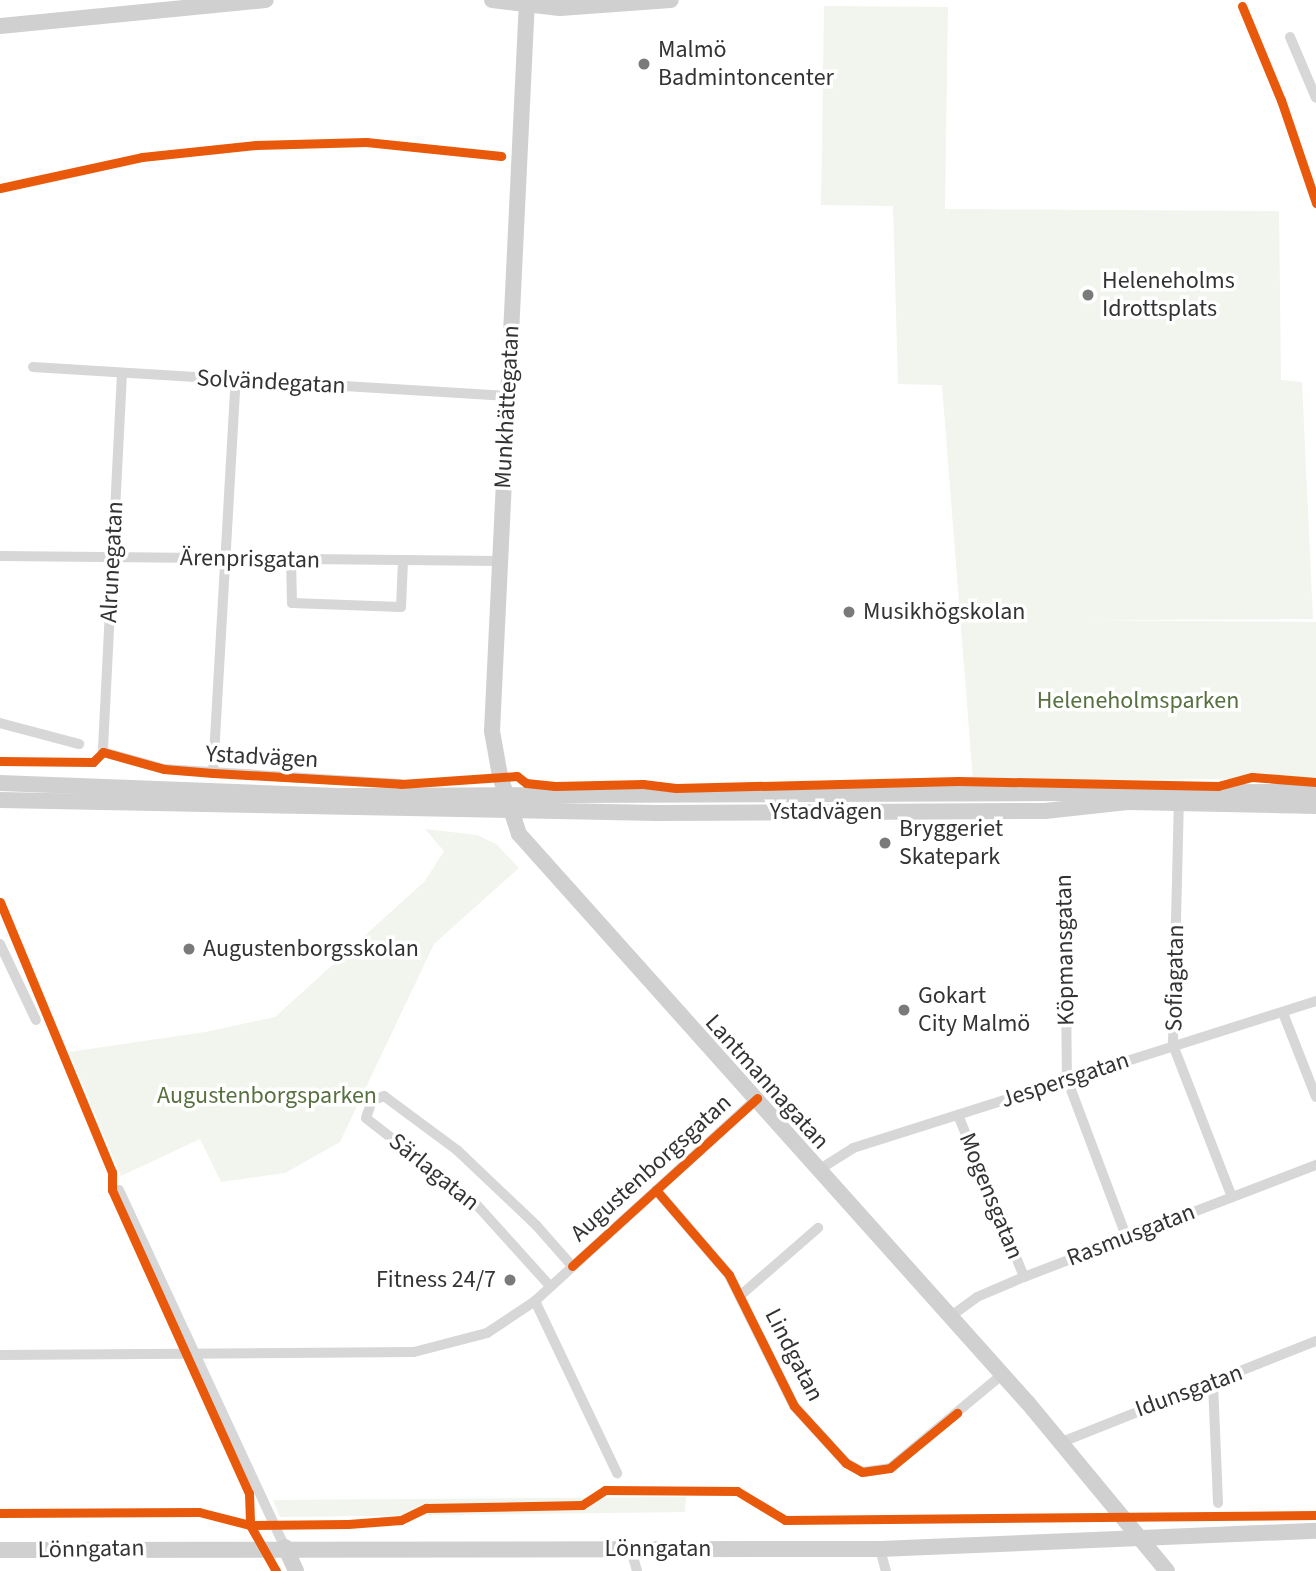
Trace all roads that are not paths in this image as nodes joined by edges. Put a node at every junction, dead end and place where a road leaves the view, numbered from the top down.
1 (266, 0) edge
2 (492, 0) edge
3 (671, 0) edge
4 (219, 1) edge
5 (528, 3) edge
6 (0, 26) edge
7 (1290, 37) dead end
8 (1316, 98) edge
9 (33, 368) dead end
10 (122, 373) junction
11 (236, 380) junction
12 (508, 396) junction
13 (0, 556) edge
14 (113, 558) junction
15 (225, 559) junction
16 (292, 559) junction
17 (403, 561) junction
18 (500, 561) junction
19 (0, 723) edge
20 (79, 744) dead end
21 (103, 752) joint
22 (213, 774) junction
23 (0, 783) edge
24 (1316, 792) edge
25 (417, 795) junction
26 (505, 796) junction
27 (1179, 796) junction
28 (0, 800) edge
29 (1316, 806) edge
30 (510, 812) junction
31 (1065, 895) dead end
32 (0, 944) edge
33 (1316, 1001) edge
34 (1283, 1013) junction
35 (36, 1020) dead end
36 (1173, 1045) junction
37 (1067, 1079) junction
38 (1316, 1097) edge
39 (757, 1098) junction
40 (958, 1115) junction
41 (1316, 1165) edge
42 (820, 1169) junction
43 (119, 1190) dead end
44 (656, 1190) junction
45 (1232, 1197) junction
46 (818, 1228) dead end
47 (1126, 1236) junction
48 (572, 1266) junction
49 (1024, 1276) junction
50 (550, 1286) junction
51 (742, 1294) junction
52 (535, 1301) junction
53 (951, 1316) junction
54 (1316, 1341) edge
55 (0, 1355) edge
56 (197, 1357) junction
57 (1003, 1374) junction
58 (1213, 1383) junction
59 (1062, 1442) junction
60 (617, 1473) dead end
61 (1218, 1503) dead end
62 (1316, 1531) edge
63 (1142, 1540) junction
64 (285, 1547) junction
65 (880, 1549) junction
66 (0, 1550) edge
67 (631, 1550) junction
68 (296, 1571) edge
69 (637, 1571) edge
70 (886, 1571) edge
71 (1167, 1571) edge

1 - 4 main road
2 - 5 main road
3 - 5 main road
4 - 6 main road
5 - 12 main road, Munkhättegatan
7 - 8 street
9 - 10 street, Solvändegatan
10 - 11 street, Solvändegatan
10 - 14 street, Alrunegatan
11 - 12 street, Solvändegatan
11 - 15 street
12 - 18 main road, Munkhättegatan
13 - 14 street, Ärenprisgatan
14 - 15 street, Ärenprisgatan
14 - 21 street, Alrunegatan
15 - 16 street, Ärenprisgatan
15 - 22 street
16 - 17 street, Ärenprisgatan
16 - 17 street
17 - 18 street, Ärenprisgatan
18 - 26 main road, Munkhättegatan
19 - 20 street
21 - 22 street, Ystadvägen
22 - 25 street, Ystadvägen
23 - 25 main road, Ystadvägen
24 - 27 main road, Ystadvägen
25 - 26 main road, Ystadvägen
26 - 27 main road, Ystadvägen
26 - 30 main road, Munkhättegatan
27 - 29 main road, Ystadvägen
27 - 30 main road, Ystadvägen
27 - 36 street, Sofiagatan
28 - 30 main road, Ystadvägen
30 - 39 main road, Lantmannagatan
31 - 37 street, Köpmansgatan
32 - 35 street
33 - 34 street, Jespersgatan
34 - 36 street, Jespersgatan
34 - 38 street
36 - 37 street, Jespersgatan
36 - 45 street, Sofiagatan
37 - 40 street, Jespersgatan
37 - 47 street, Köpmansgatan
39 - 42 main road, Lantmannagatan
39 - 44 street, Augustenborgsgatan
40 - 42 street, Jespersgatan
40 - 49 street, Mogensgatan
41 - 45 street, Rasmusgatan
42 - 53 main road, Lantmannagatan
43 - 56 street
44 - 48 street, Augustenborgsgatan
44 - 51 street, Lindgatan
45 - 47 street, Rasmusgatan
46 - 51 street
47 - 49 street, Rasmusgatan
48 - 50 street, Augustenborgsgatan
48 - 50 street, Särlagatan
49 - 53 street, Rasmusgatan
50 - 52 street, Augustenborgsgatan
51 - 57 street, Lindgatan
52 - 56 street, Augustenborgsgatan
52 - 60 street
53 - 57 main road, Lantmannagatan
54 - 58 street, Idunsgatan
55 - 56 street, Augustenborgsgatan
56 - 64 street
57 - 59 main road, Lantmannagatan
58 - 59 street, Idunsgatan
58 - 61 street
59 - 63 main road, Lantmannagatan
62 - 63 main road, Lönngatan
63 - 65 main road, Lönngatan
63 - 71 main road, Lantmannagatan
64 - 66 main road, Lönngatan
64 - 67 main road, Lönngatan
64 - 68 main road
65 - 67 main road, Lönngatan
65 - 70 street
67 - 69 street

